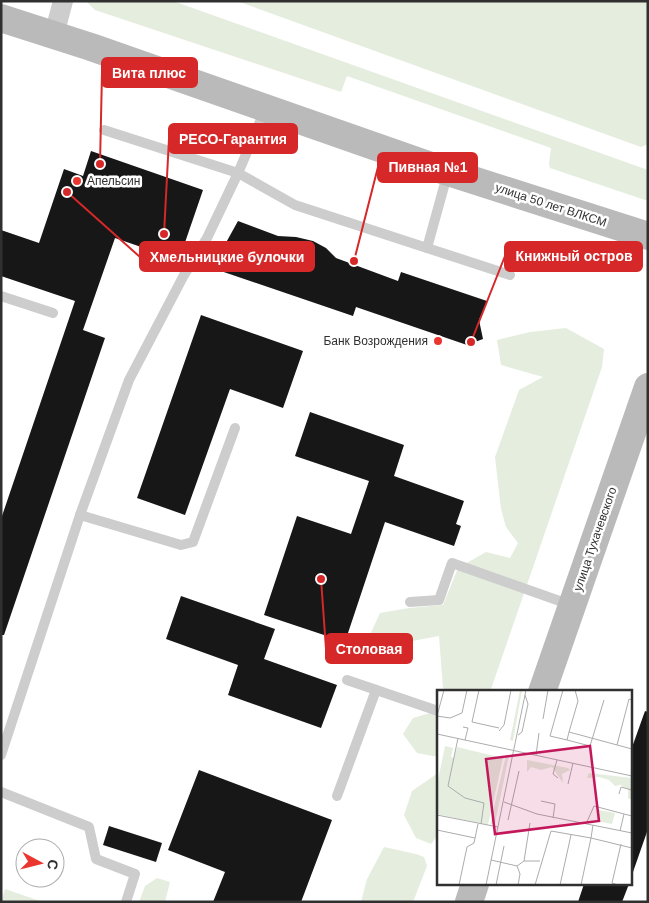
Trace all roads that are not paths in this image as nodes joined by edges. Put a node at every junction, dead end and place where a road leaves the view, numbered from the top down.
1 (63, 1) edge
2 (1, 18) edge
3 (54, 35) junction
4 (266, 109) junction
5 (104, 130) dead end
6 (448, 172) junction
7 (238, 173) junction
8 (648, 236) edge
9 (427, 248) junction
10 (510, 275) dead end
11 (1, 296) edge
12 (53, 313) dead end
13 (648, 387) edge
14 (235, 428) dead end
15 (80, 515) junction
16 (410, 602) dead end
17 (572, 605) junction
18 (347, 680) dead end
19 (376, 690) junction
20 (543, 690) edge
21 (437, 711) edge
22 (1, 755) edge
23 (1, 792) edge
24 (337, 796) dead end
25 (474, 886) edge
26 (126, 902) edge
27 (468, 902) edge

1 - 3 street
2 - 3 street, улица 50 лет ВЛКСМ
3 - 4 street, улица 50 лет ВЛКСМ
4 - 6 street, улица 50 лет ВЛКСМ
4 - 7 lane
5 - 7 lane
6 - 8 street, улица 50 лет ВЛКСМ
6 - 9 lane
7 - 9 lane
7 - 15 lane
9 - 10 lane
11 - 12 lane
13 - 17 street, улица Тухачевского
14 - 15 lane
15 - 22 lane
16 - 17 lane
17 - 20 street, улица Тухачевского
18 - 19 lane
19 - 21 lane
19 - 24 lane
23 - 26 lane
25 - 27 street

